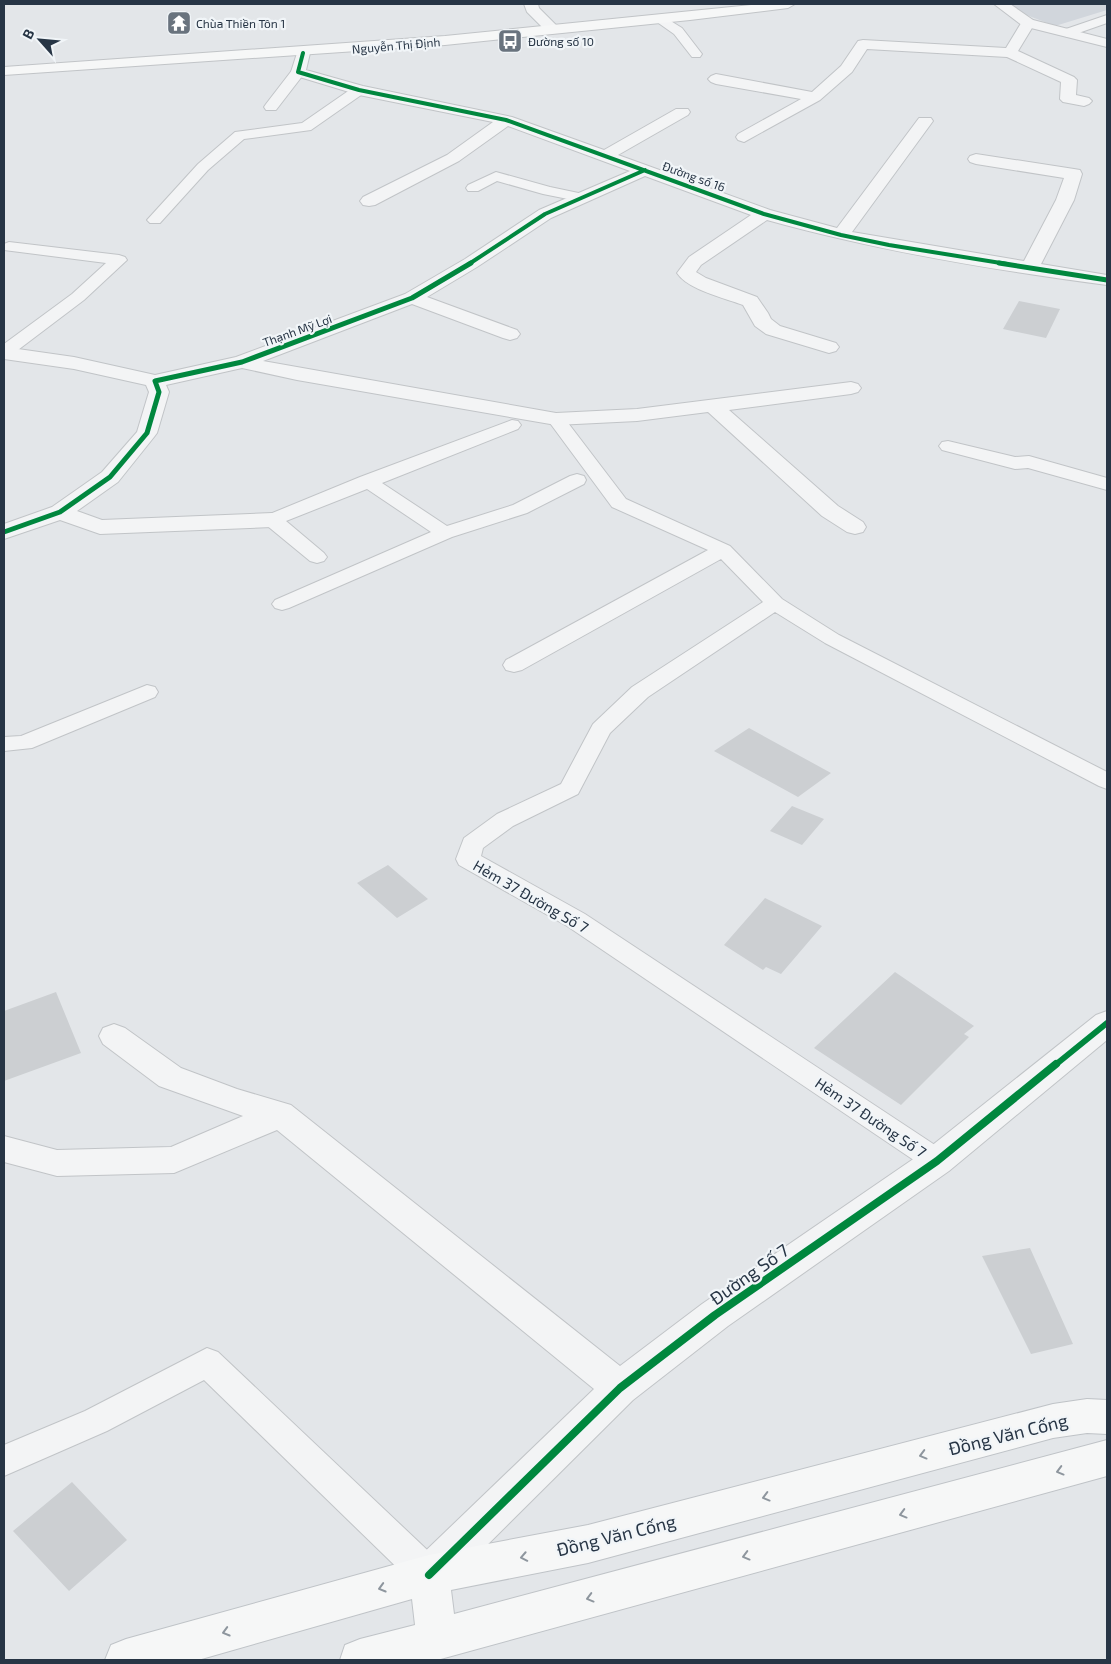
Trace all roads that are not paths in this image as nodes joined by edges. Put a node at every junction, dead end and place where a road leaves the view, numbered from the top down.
1 (531, 4) edge
2 (788, 4) edge
3 (1001, 4) edge
4 (661, 19) junction
5 (1107, 20) edge
6 (1028, 23) junction
7 (553, 30) junction
8 (1067, 33) junction
9 (1107, 43) edge
10 (303, 53) junction
11 (1010, 53) junction
12 (696, 54) dead end
13 (4, 71) edge
14 (298, 72) junction
15 (716, 79) dead end
16 (359, 90) junction
17 (814, 97) junction
18 (1084, 101) dead end
19 (271, 107) dead end
20 (682, 112) dead end
21 (506, 120) junction
22 (925, 121) dead end
23 (744, 137) dead end
24 (605, 156) junction
25 (976, 159) dead end
26 (645, 170) junction
27 (473, 188) dead end
28 (583, 198) junction
29 (369, 201) dead end
30 (764, 214) junction
31 (155, 220) dead end
32 (841, 235) junction
33 (9, 247) dead end
34 (1030, 268) junction
35 (1107, 280) edge
36 (412, 298) junction
37 (510, 334) dead end
38 (829, 346) dead end
39 (4, 352) edge
40 (242, 362) junction
41 (155, 381) junction
42 (851, 388) dead end
43 (712, 406) junction
44 (556, 419) junction
45 (512, 425) dead end
46 (948, 446) dead end
47 (577, 480) dead end
48 (367, 481) junction
49 (1107, 484) edge
50 (60, 512) junction
51 (272, 520) junction
52 (855, 527) dead end
53 (4, 532) edge
54 (445, 533) junction
55 (723, 550) junction
56 (317, 556) dead end
57 (775, 603) junction
58 (282, 604) dead end
59 (514, 665) dead end
60 (147, 692) dead end
61 (4, 744) edge
62 (1107, 782) edge
63 (1107, 1023) edge
64 (114, 1036) dead end
65 (280, 1114) junction
66 (4, 1149) edge
67 (936, 1161) junction
68 (620, 1388) junction
69 (1107, 1417) edge
70 (1107, 1458) edge
71 (4, 1461) edge
72 (429, 1575) junction
73 (437, 1640) junction
74 (126, 1660) edge
75 (360, 1660) edge

1 - 7 street
2 - 4 main road, Nguyễn Thị Định
3 - 6 street
4 - 7 main road, Nguyễn Thị Định
4 - 12 lane
5 - 8 lane
6 - 8 street
6 - 11 street
7 - 10 main road, Nguyễn Thị Định
8 - 9 street
10 - 13 main road, Nguyễn Thị Định
10 - 14 street
11 - 17 street
11 - 18 street
14 - 16 street, Đường số 16
14 - 19 lane
15 - 17 street
16 - 21 street, Đường số 16
16 - 31 lane
17 - 23 street
20 - 24 street
21 - 24 street, Đường số 16
21 - 29 street
22 - 32 street
24 - 26 street, Đường số 16
25 - 34 street
26 - 28 street, Thạnh Mỹ Lợi
26 - 30 street, Đường số 16
27 - 28 lane
28 - 36 street, Thạnh Mỹ Lợi
30 - 32 street, Đường số 16
30 - 38 street
32 - 34 street, Đường số 16
33 - 39 lane
34 - 35 street, Đường số 16
36 - 37 street
36 - 40 street, Thạnh Mỹ Lợi
39 - 41 street
40 - 41 street, Thạnh Mỹ Lợi
40 - 44 street
41 - 50 street
42 - 43 street
43 - 44 street
43 - 52 street
44 - 55 lane
45 - 48 lane
46 - 49 lane
47 - 54 lane
48 - 51 lane
48 - 54 lane
50 - 51 street
50 - 53 street
51 - 56 lane
54 - 58 lane
55 - 57 lane
55 - 59 lane
57 - 62 lane
57 - 67 lane, Hẻm 37 Đường Số 7
60 - 61 lane
63 - 67 street, Đường Số 7
64 - 65 street
65 - 66 street
65 - 68 street
67 - 68 street, Đường Số 7
68 - 72 street, Đường Số 7
69 -> 72 main road, Đồng Văn Cống
70 -> 73 main road
71 - 72 lane
72 - 73 main road
72 -> 74 main road, Đồng Văn Cống
73 - 75 main road

